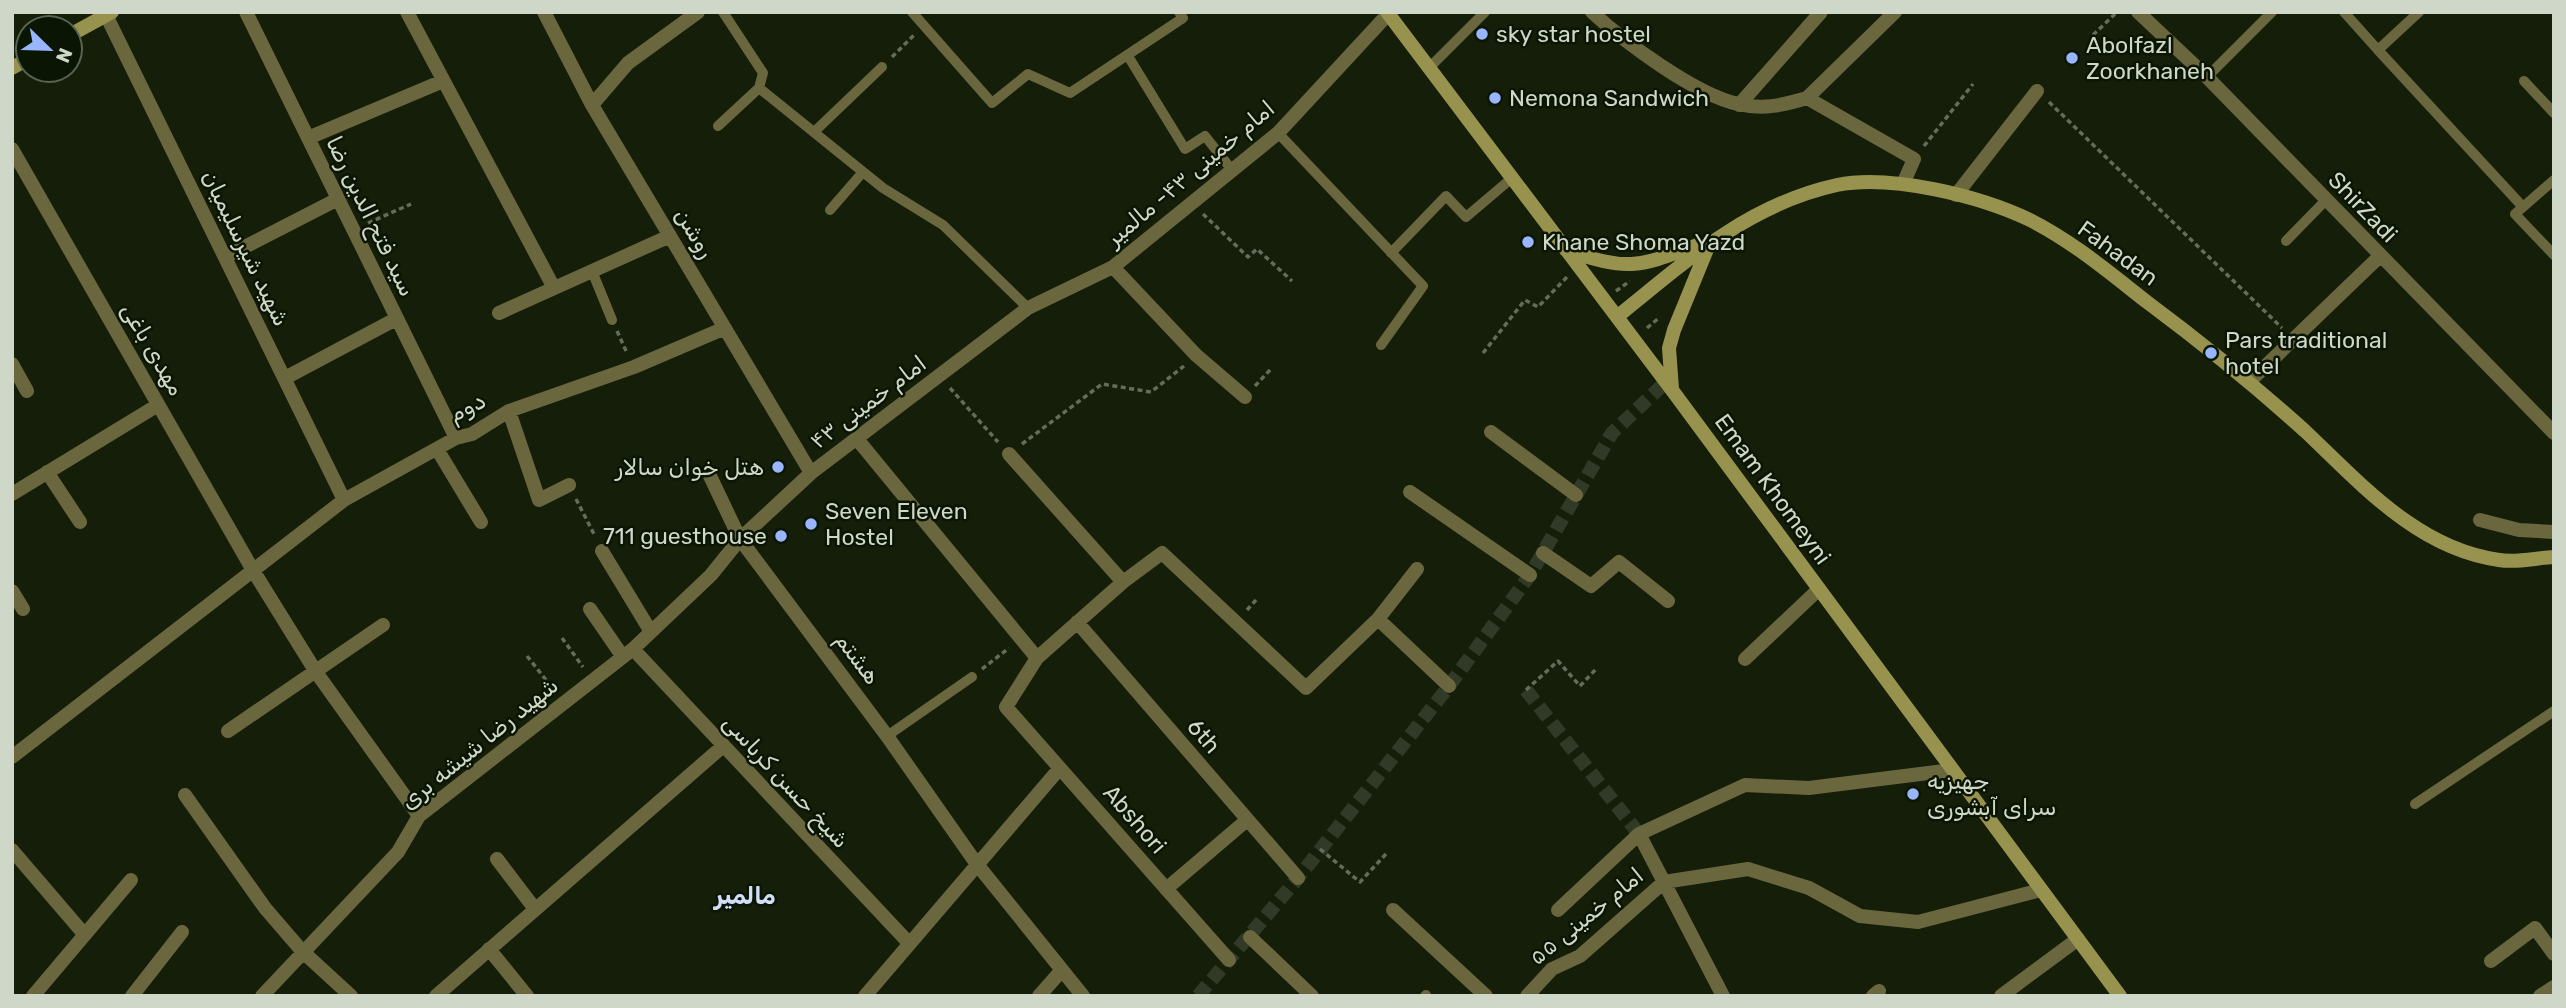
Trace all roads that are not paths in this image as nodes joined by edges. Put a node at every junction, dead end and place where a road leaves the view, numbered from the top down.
1 (246, 12) edge
2 (407, 12) edge
3 (544, 12) edge
4 (698, 12) edge
5 (723, 12) edge
6 (912, 12) edge
7 (1179, 12) edge
8 (1485, 12) edge
9 (1592, 12) edge
10 (1821, 12) edge
11 (1895, 12) edge
12 (2138, 12) edge
13 (2272, 12) edge
14 (2344, 12) edge
15 (2419, 12) edge
16 (1388, 13) edge
17 (109, 14) edge
18 (84, 28) edge
19 (2378, 50) junction
20 (1128, 56) junction
21 (883, 67) road end
22 (1430, 67) junction
23 (2207, 77) junction
24 (443, 81) junction
25 (2524, 81) dead end
26 (760, 88) junction
27 (2037, 91) road end
28 (1807, 98) junction
29 (592, 105) junction
30 (1739, 105) junction
31 (2554, 113) edge
32 (718, 127) dead end
33 (814, 132) junction
34 (1278, 133) junction
35 (308, 138) junction
36 (12, 149) edge
37 (1232, 170) junction
38 (863, 172) junction
39 (1512, 178) junction
40 (2554, 180) edge
41 (1903, 184) junction
42 (1956, 195) junction
43 (338, 199) junction
44 (2325, 201) junction
45 (2523, 207) junction
46 (830, 210) dead end
47 (670, 236) junction
48 (1712, 240) junction
49 (2286, 241) dead end
50 (1566, 250) junction
51 (1391, 253) junction
52 (2554, 255) edge
53 (225, 257) junction
54 (2379, 257) junction
55 (1113, 267) junction
56 (592, 271) junction
57 (554, 288) junction
58 (1028, 308) junction
59 (499, 313) dead end
60 (1617, 317) junction
61 (396, 319) junction
62 (612, 320) road end
63 (725, 328) junction
64 (1381, 345) dead end
65 (12, 364) edge
66 (285, 378) junction
67 (2250, 381) junction
68 (1672, 390) junction
69 (27, 391) dead end
70 (1245, 397) dead end
71 (158, 405) junction
72 (509, 411) junction
73 (2551, 423) edge
74 (1491, 432) dead end
75 (456, 438) junction
76 (857, 439) junction
77 (437, 449) junction
78 (1009, 454) road end
79 (47, 472) junction
80 (811, 473) junction
81 (710, 476) dead end
82 (569, 485) road end
83 (1410, 492) dead end
84 (12, 494) edge
85 (1576, 495) dead end
86 (344, 500) junction
87 (2480, 520) dead end
88 (80, 522) dead end
89 (481, 522) dead end
90 (2554, 532) edge
91 (740, 539) junction
92 (602, 551) road end
93 (1544, 553) dead end
94 (2554, 557) edge
95 (1417, 569) dead end
96 (254, 572) junction
97 (1530, 575) dead end
98 (1122, 582) junction
99 (1819, 589) junction
100 (12, 592) edge
101 (1668, 601) dead end
102 (23, 609) dead end
103 (590, 609) dead end
104 (1378, 618) junction
105 (1077, 622) junction
106 (383, 625) dead end
107 (651, 632) junction
108 (628, 653) junction
109 (1037, 658) junction
110 (1745, 659) dead end
111 (317, 672) junction
112 (972, 677) road end
113 (1450, 686) dead end
114 (2554, 711) edge
115 (228, 731) dead end
116 (887, 736) junction
117 (722, 747) junction
118 (12, 757) edge
119 (1060, 768) junction
120 (1952, 769) junction
121 (184, 795) dead end
122 (2415, 804) dead end
123 (419, 816) junction
124 (1247, 820) junction
125 (1639, 834) junction
126 (12, 850) edge
127 (497, 859) dead end
128 (976, 863) junction
129 (1297, 878) dead end
130 (131, 880) dead end
131 (1664, 881) junction
132 (1166, 889) junction
133 (2041, 890) junction
134 (535, 909) junction
135 (1393, 910) dead end
136 (1558, 910) dead end
137 (182, 932) dead end
138 (84, 934) junction
139 (1250, 937) dead end
140 (2078, 939) junction
141 (908, 942) junction
142 (489, 949) junction
143 (302, 951) junction
144 (2554, 954) edge
145 (1229, 960) dead end
146 (2491, 961) dead end
147 (1062, 970) junction
148 (2554, 987) edge
149 (1530, 994) edge
150 (33, 996) edge
151 (132, 996) edge
152 (261, 996) edge
153 (351, 996) edge
154 (436, 996) edge
155 (527, 996) edge
156 (865, 996) edge
157 (1039, 996) edge
158 (1083, 996) edge
159 (1312, 996) edge
160 (1486, 996) edge
161 (1723, 996) edge
162 (2001, 996) edge
163 (2120, 996) edge
164 (2540, 996) edge

1 - 35 street, سید فتح الدین رضا
2 - 24 street
3 - 29 street, روشن
4 - 29 street
5 - 26 lane
6 - 20 lane
7 - 20 lane
8 - 22 lane
9 - 30 street
10 - 30 street
11 - 28 street
12 - 23 street, ShirZadi
13 - 23 lane
14 - 19 lane
15 - 19 lane
16 - 22 street, Emam Khomeyni
16 - 34 street, امام خمینی ۴۳- مالمیر
17 - 18 street
17 - 53 street, شهید شیرسلیمیان
19 - 45 lane
20 - 37 lane
21 - 33 lane
22 - 39 street, Emam Khomeyni
23 - 44 street, ShirZadi
24 - 35 street
24 - 57 street
25 - 31 lane
26 - 32 lane
26 - 33 lane
27 - 42 street
28 - 30 street
28 - 41 street
29 - 47 street, روشن
33 - 38 lane
34 - 37 street, امام خمینی ۴۳- مالمیر
34 - 51 lane
35 - 43 street, سید فتح الدین رضا
36 - 71 street, مهدی باغی
37 - 55 street, امام خمینی ۴۳- مالمیر
38 - 46 lane
38 - 58 lane
39 - 50 street, Emam Khomeyni
39 - 51 lane
40 - 45 lane
41 - 42 street, Fahadan
41 - 48 street, Fahadan
42 - 67 street, Fahadan
43 - 53 street
43 - 61 street, سید فتح الدین رضا
44 - 49 lane
44 - 54 street, ShirZadi
45 - 52 lane
47 - 56 street
47 - 63 street, روشن
48 - 50 street
48 - 60 street, Fahadan
48 - 68 street
50 - 60 street, Emam Khomeyni
51 - 64 lane
53 - 66 street, شهید شیرسلیمیان
54 - 67 street
54 - 73 street, ShirZadi
55 - 58 street, امام خمینی ۴۳- مالمیر
55 - 70 street
56 - 57 street
56 - 62 lane
57 - 59 street
58 - 76 street, امام خمینی ۴۳
60 - 68 street, Emam Khomeyni
61 - 66 street
61 - 75 street, سید فتح الدین رضا
63 - 72 street, دوم
63 - 80 street, روشن
65 - 69 street
66 - 86 street, شهید شیرسلیمیان
67 - 94 street, Fahadan
68 - 99 street, Emam Khomeyni
71 - 79 street
71 - 96 street, مهدی باغی
72 - 75 street, دوم
72 - 82 street
74 - 85 street
75 - 77 street, دوم
76 - 80 street, امام خمینی ۴۳
76 - 109 street
77 - 86 street, دوم
77 - 89 street
78 - 98 street
79 - 84 street
79 - 88 street
80 - 91 street, امام خمینی ۴۳
81 - 91 street, هشتم
83 - 97 street
86 - 96 street, دوم
87 - 90 street
91 - 107 street, شهید رضا شیشه بری
91 - 116 street, هشتم
92 - 107 street
93 - 101 street
95 - 104 street
96 - 111 street, مهدی باغی
96 - 118 street, دوم
98 - 104 street
98 - 105 street
99 - 110 street
99 - 120 street, Emam Khomeyni
100 - 102 street
103 - 108 street, شیخ حسن کرباسی
104 - 113 street
105 - 109 street
105 - 124 street, 6th
106 - 111 street
107 - 108 street, شهید رضا شیشه بری
108 - 117 street, شیخ حسن کرباسی
108 - 123 street, شهید رضا شیشه بری
109 - 119 street, Abshori
111 - 115 street
111 - 123 street, مهدی باغی
112 - 116 lane
114 - 122 lane
116 - 128 street, هشتم
117 - 134 street
117 - 141 street, شیخ حسن کرباسی
119 - 128 street
119 - 132 street, Abshori
120 - 125 street
120 - 133 street, Emam Khomeyni
121 - 143 street
123 - 143 street, شهید رضا شیشه بری
124 - 129 street, 6th
124 - 132 street
125 - 131 street
125 - 136 street
126 - 138 street
127 - 134 street
128 - 141 street
128 - 147 street, هشتم
130 - 138 street
131 - 133 street, امام خمینی ۵۵
131 - 149 street, امام خمینی ۵۵
131 - 161 street
132 - 145 street, Abshori
133 - 140 street, Emam Khomeyni
134 - 142 street
135 - 160 street
137 - 151 street
138 - 150 street
139 - 159 street
140 - 162 street
140 - 163 street, Emam Khomeyni
141 - 156 street
142 - 154 street
142 - 155 street
143 - 152 street, شهید رضا شیشه بری
143 - 153 street
144 - 146 street
147 - 157 street
147 - 158 street, هشتم
148 - 164 street

